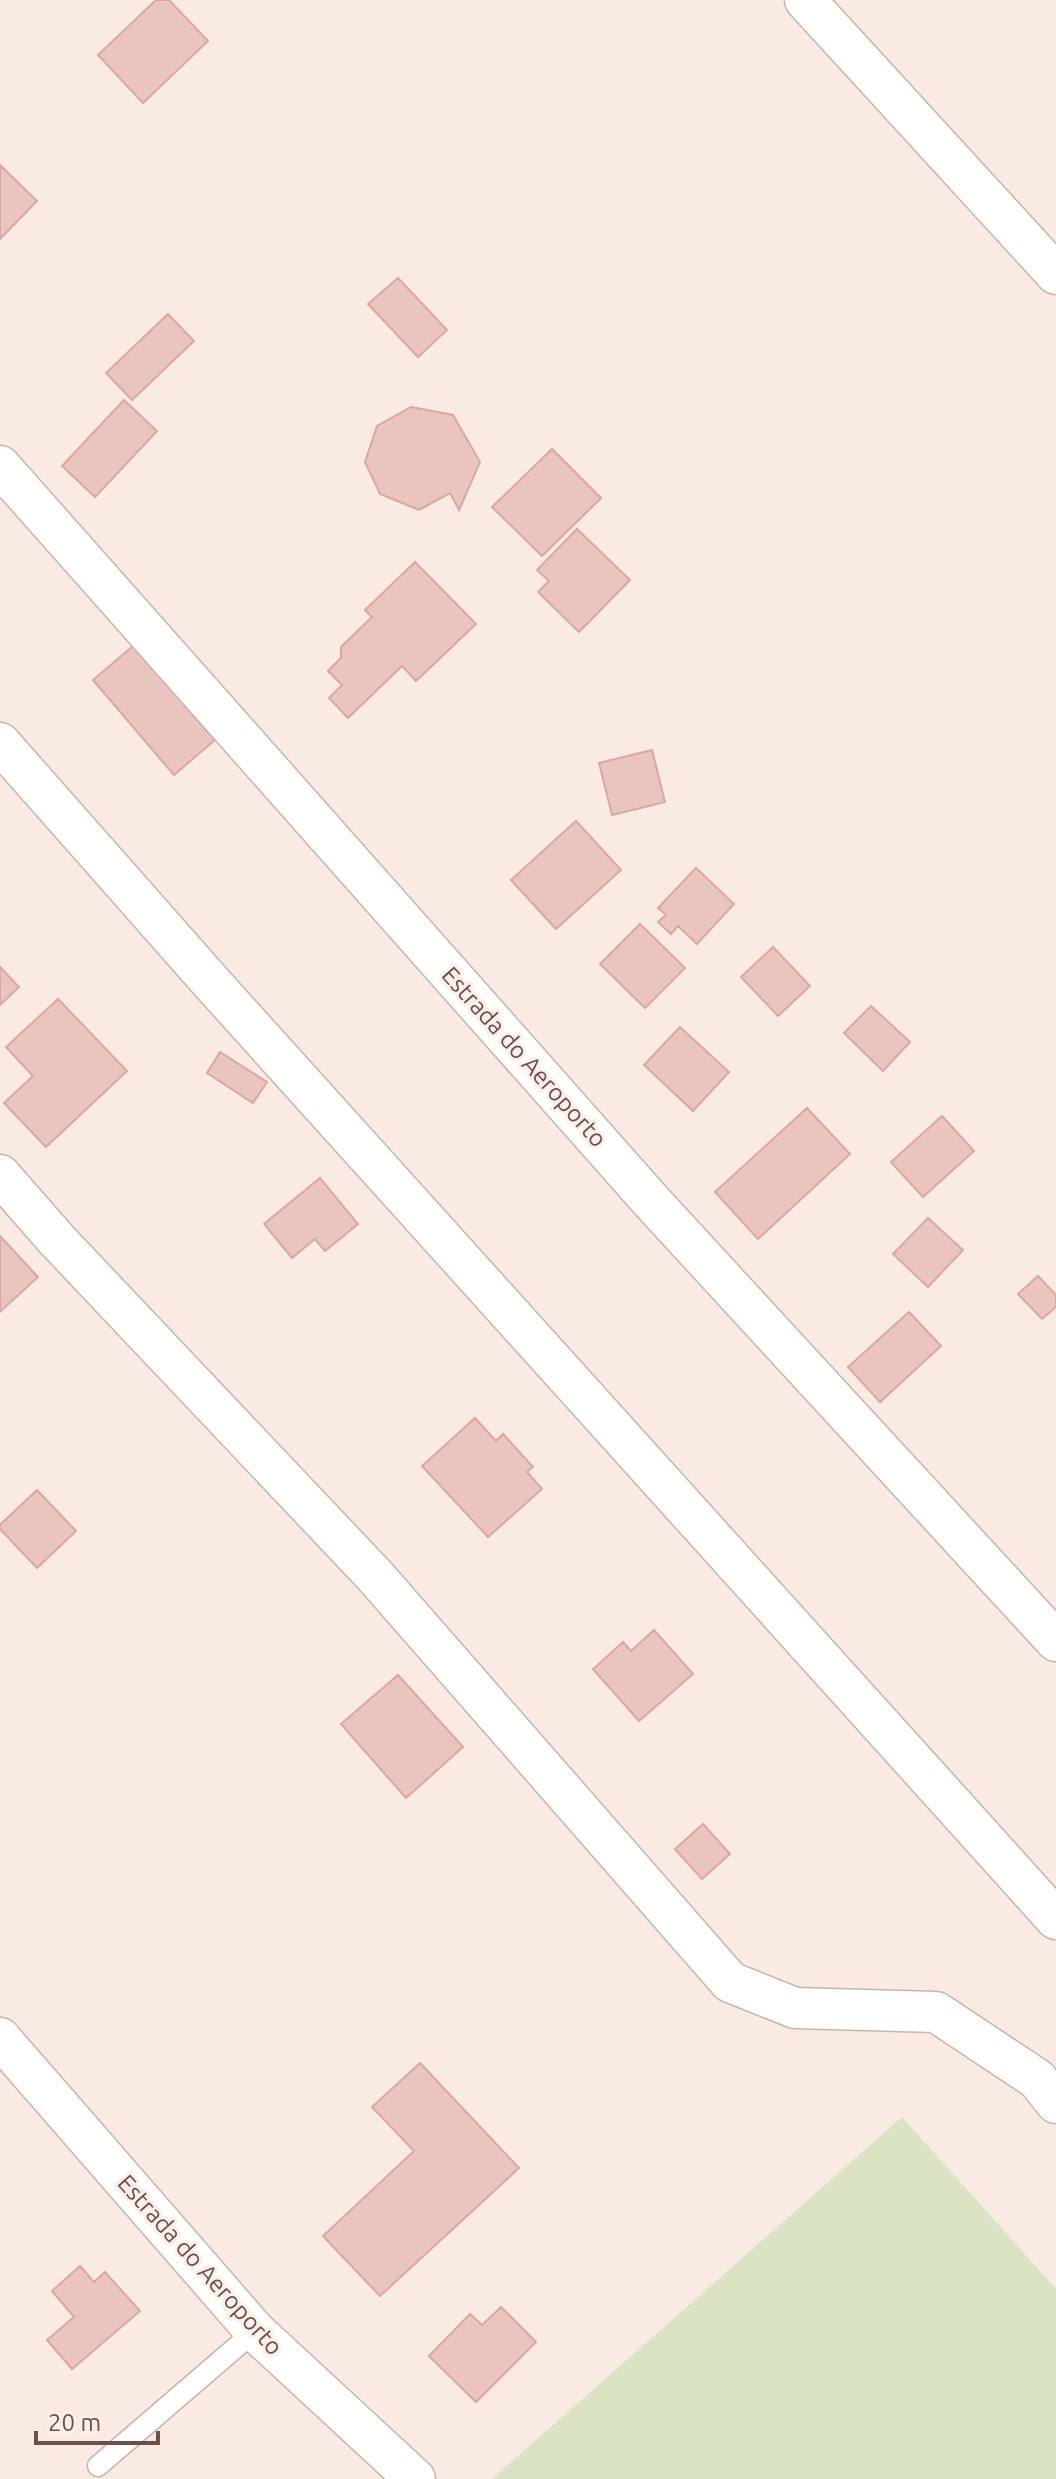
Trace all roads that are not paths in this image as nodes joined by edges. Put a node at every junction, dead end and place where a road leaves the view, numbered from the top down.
1 (805, 0) edge
2 (1056, 274) edge
3 (0, 466) edge
4 (0, 743) edge
5 (0, 1175) edge
6 (1056, 1641) edge
7 (1056, 1919) edge
8 (0, 2038) edge
9 (1056, 2103) edge
10 (255, 2331) junction
11 (98, 2466) dead end
12 (415, 2479) edge

1 - 2 street
3 - 6 street, Estrada do Aeroporto
4 - 7 street
5 - 9 street
8 - 10 street, Estrada do Aeroporto
10 - 11 lane
10 - 12 street, Estrada do Aeroporto

